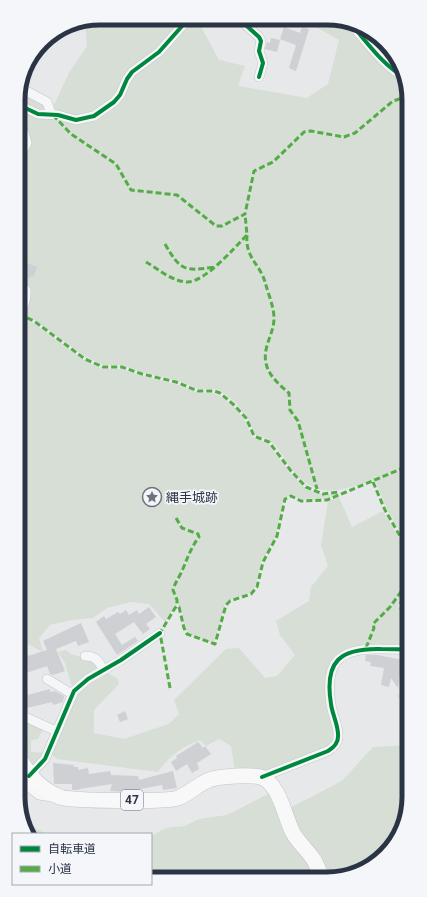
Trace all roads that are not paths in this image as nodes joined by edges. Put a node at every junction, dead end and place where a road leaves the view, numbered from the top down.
1 (183, 25) edge
2 (246, 25) edge
3 (358, 32) edge
4 (396, 73) edge
5 (259, 77) dead end
6 (26, 90) edge
7 (25, 108) edge
8 (51, 114) junction
9 (25, 136) edge
10 (25, 147) edge
11 (25, 289) edge
12 (25, 305) edge
13 (160, 633) dead end
14 (402, 650) edge
15 (85, 656) dead end
16 (102, 670) junction
17 (47, 679) dead end
18 (72, 694) junction
19 (25, 718) edge
20 (56, 731) junction
21 (262, 777) junction
22 (25, 778) edge
23 (319, 872) edge

1 - 8 street
2 - 5 street
3 - 4 street
6 - 8 street
7 - 8 street
9 - 10 street
11 - 12 street
13 - 16 street
14 - 21 street
15 - 16 street
16 - 18 street
17 - 18 street
18 - 20 street
19 - 20 street
20 - 22 street
21 - 22 main road, 47
21 - 23 main road

